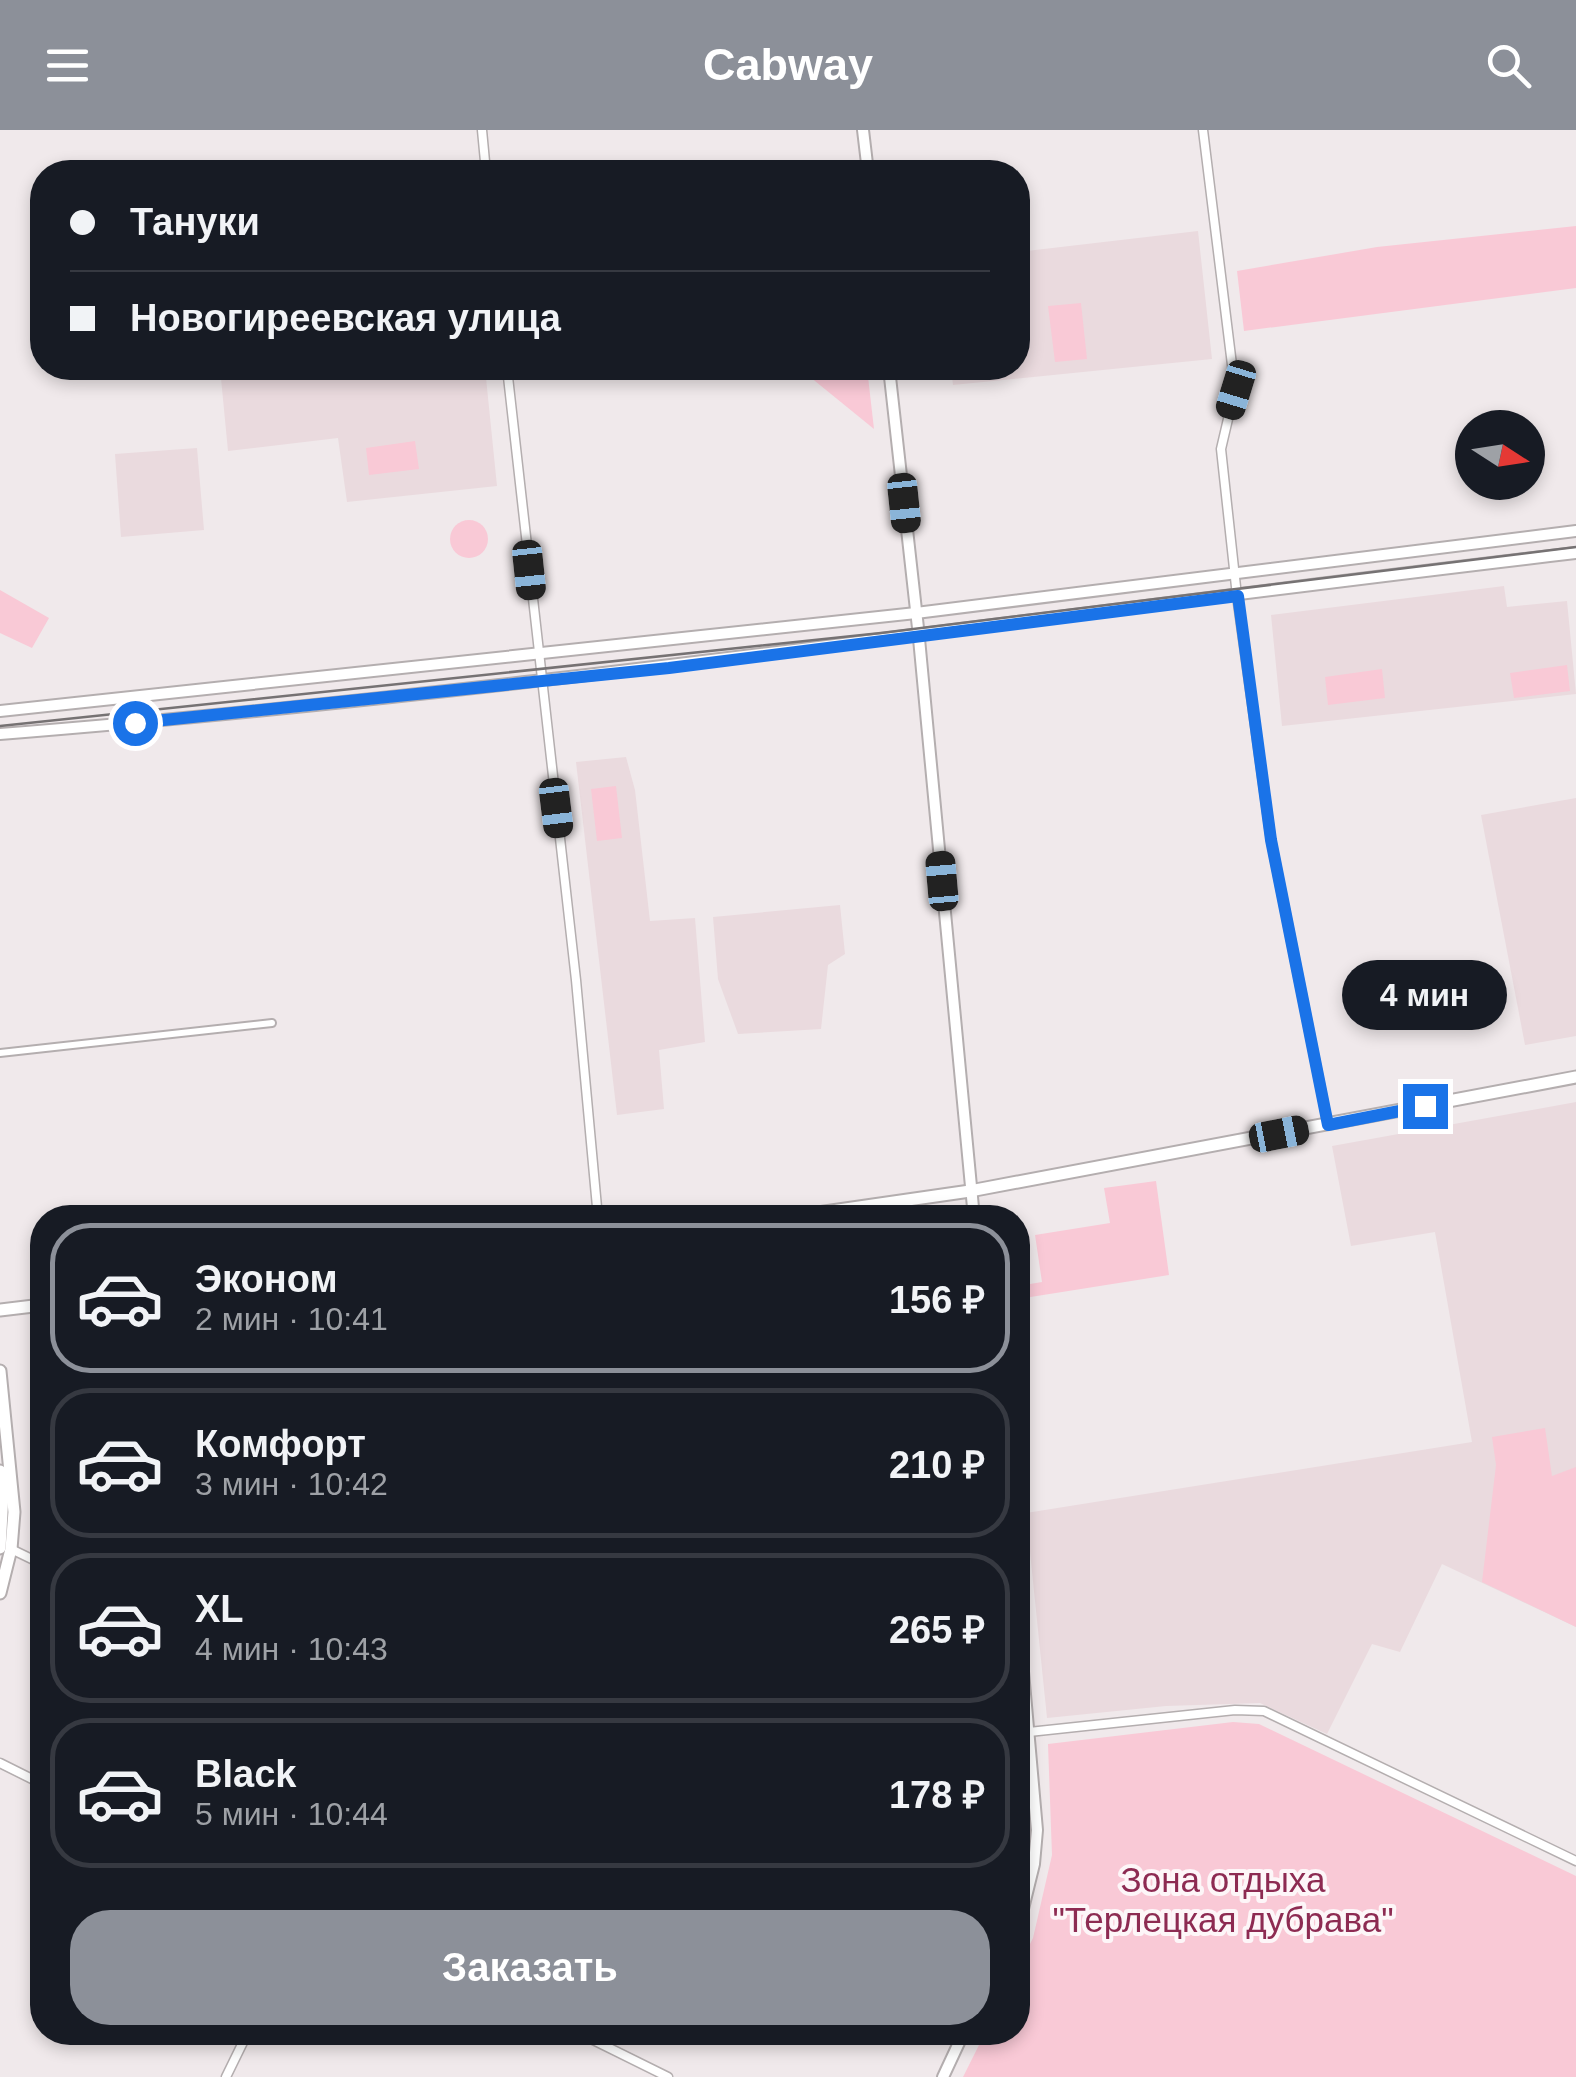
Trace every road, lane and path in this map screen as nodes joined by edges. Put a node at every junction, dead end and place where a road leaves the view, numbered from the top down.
1 (482, 130) edge
2 (864, 130) edge
3 (1203, 130) edge
4 (485, 160) edge
5 (867, 160) edge
6 (509, 380) edge
7 (891, 380) edge
8 (1576, 531) edge
9 (1576, 553) edge
10 (1235, 573) junction
11 (1238, 596) junction
12 (916, 613) junction
13 (919, 636) junction
14 (538, 653) junction
15 (542, 681) junction
16 (0, 711) edge
17 (0, 734) edge
18 (272, 1023) dead end
19 (0, 1053) edge
20 (1576, 1077) edge
21 (1328, 1125) junction
22 (970, 1191) junction
23 (597, 1205) edge
24 (873, 1205) edge
25 (972, 1205) edge
26 (30, 1307) edge
27 (0, 1310) edge
28 (0, 1371) edge
29 (0, 1471) edge
30 (6, 1549) edge
31 (30, 1559) edge
32 (0, 1593) edge
33 (1030, 1732) edge
34 (1030, 1748) edge
35 (0, 1763) edge
36 (30, 1778) edge
37 (1576, 1861) edge
38 (1030, 1885) edge
39 (242, 2045) edge
40 (603, 2045) edge
41 (958, 2045) edge
42 (226, 2077) edge
43 (668, 2077) edge
44 (943, 2077) edge

1 - 4 street
2 - 5 street
3 - 10 street
6 - 14 street
7 - 12 street
8 - 10 street
9 - 11 street
10 - 11 street
10 - 12 street
11 - 13 street
11 - 21 street
12 - 13 street
12 - 14 street
13 - 15 street
13 - 22 street
14 - 15 street
14 - 16 street
15 - 17 street
15 - 23 street
18 - 19 street
20 - 21 main road
21 - 22 main road
22 - 24 main road
22 - 25 street
26 - 27 main road
28 - 30 main road
29 - 30 main road
30 - 31 street
30 - 32 main road
33 - 37 street
34 - 38 street
35 - 36 street
39 - 42 street
40 - 43 street
41 - 44 street

